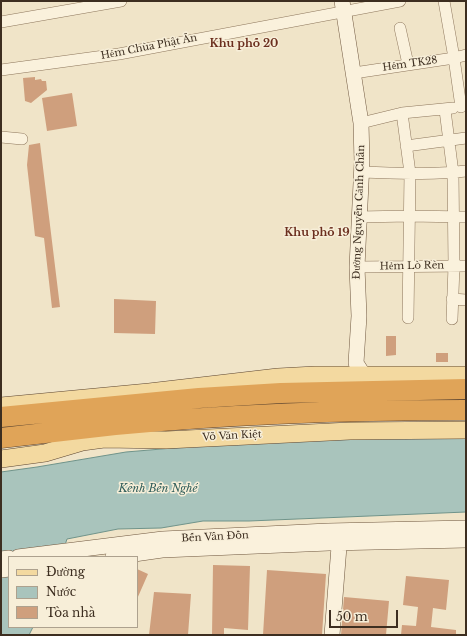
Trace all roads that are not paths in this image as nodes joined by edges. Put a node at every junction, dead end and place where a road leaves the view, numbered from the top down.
1 (121, 1) edge
2 (400, 1) edge
3 (444, 1) edge
4 (379, 3) edge
5 (343, 7) edge
6 (1, 22) edge
7 (400, 28) dead end
8 (466, 55) edge
9 (454, 58) junction
10 (408, 64) junction
11 (1, 70) edge
12 (354, 73) junction
13 (463, 107) edge
14 (445, 110) junction
15 (402, 113) junction
16 (361, 123) junction
17 (1, 137) edge
18 (466, 138) edge
19 (22, 139) dead end
20 (449, 140) junction
21 (406, 146) junction
22 (466, 171) edge
23 (362, 172) junction
24 (410, 173) junction
25 (453, 173) junction
26 (409, 216) junction
27 (359, 217) junction
28 (454, 217) junction
29 (466, 217) edge
30 (454, 266) junction
31 (466, 266) edge
32 (357, 267) junction
33 (408, 267) junction
34 (452, 299) junction
35 (466, 300) edge
36 (408, 318) dead end
37 (452, 319) dead end
38 (355, 371) junction
39 (466, 375) edge
40 (466, 389) edge
41 (1, 406) edge
42 (466, 410) edge
43 (1, 417) edge
44 (466, 421) edge
45 (115, 425) junction
46 (466, 430) edge
47 (78, 437) junction
48 (1, 438) edge
49 (1, 448) edge
50 (1, 459) edge
51 (466, 528) edge
52 (340, 537) junction
53 (466, 540) edge
54 (163, 544) junction
55 (27, 556) edge
56 (117, 556) edge
57 (332, 635) edge

1 - 6 street
2 - 4 street, Hẻm Chùa Phật Ấn
3 - 9 street
4 - 5 street, Hẻm Chùa Phật Ấn
5 - 11 street, Hẻm Chùa Phật Ấn
5 - 12 main road, Đường Nguyễn Cảnh Chân
7 - 10 street
8 - 9 street, Hẻm TK28
9 - 10 street, Hẻm TK28
9 - 13 street
10 - 12 street, Hẻm TK28
12 - 16 main road, Đường Nguyễn Cảnh Chân
13 - 14 street
14 - 15 street
14 - 20 street
15 - 16 street
15 - 21 street
16 - 23 main road, Đường Nguyễn Cảnh Chân
17 - 19 street
18 - 20 street
20 - 21 street
20 - 25 street
21 - 24 street
22 - 25 street
23 - 24 street
23 - 27 main road, Đường Nguyễn Cảnh Chân
24 - 25 street
24 - 26 street
25 - 28 street
26 - 27 street
26 - 28 street
26 - 33 street
27 - 32 main road, Đường Nguyễn Cảnh Chân
28 - 29 street
28 - 30 street
30 - 31 street, Hẻm Lò Rèn
30 - 33 street, Hẻm Lò Rèn
30 - 34 street
32 - 33 street, Hẻm Lò Rèn
32 - 38 main road, Đường Nguyễn Cảnh Chân
33 - 36 street
34 - 35 street
34 - 37 street
38 - 39 main road
38 - 41 main road
40 - 43 highway
42 - 45 highway, Võ Văn Kiệt
44 - 45 main road, Võ Văn Kiệt
45 - 47 highway, Võ Văn Kiệt
46 - 47 main road, Võ Văn Kiệt
47 - 48 highway, Võ Văn Kiệt
47 - 49 main road
47 - 50 main road, Võ Văn Kiệt
51 - 52 main road, Bến Vân Đồn
52 - 53 main road, Bến Vân Đồn
52 - 54 main road, Bến Vân Đồn
52 - 57 main road
54 - 55 main road, Bến Vân Đồn
54 - 56 main road, Bến Vân Đồn

